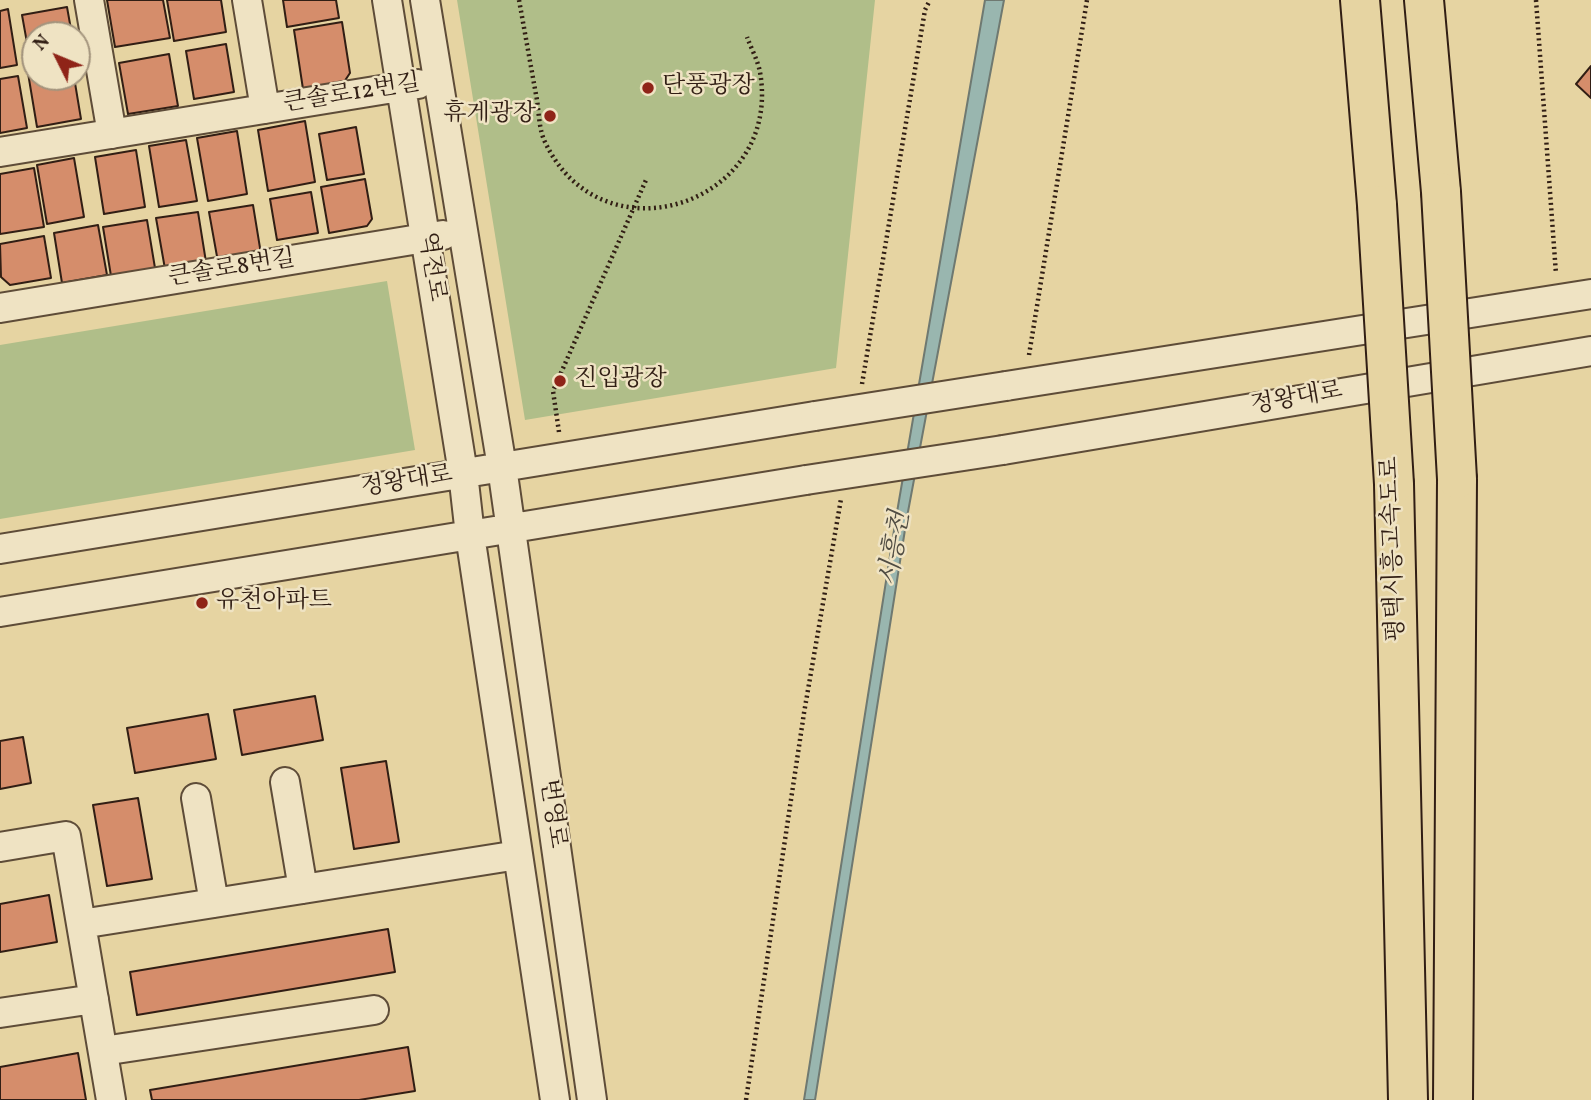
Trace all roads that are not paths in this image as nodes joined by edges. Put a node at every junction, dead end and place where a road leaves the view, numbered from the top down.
1 (89, 0) edge
2 (247, 0) edge
3 (387, 0) edge
4 (425, 0) edge
5 (1360, 0) edge
6 (1424, 0) edge
7 (438, 81) junction
8 (401, 87) junction
9 (265, 109) junction
10 (112, 134) junction
11 (0, 152) edge
12 (463, 232) junction
13 (425, 238) junction
14 (1591, 294) edge
15 (0, 308) edge
16 (1591, 351) edge
17 (502, 467) junction
18 (463, 473) junction
19 (510, 528) junction
20 (470, 535) junction
21 (0, 549) edge
22 (0, 612) edge
23 (285, 782) dead end
24 (196, 798) dead end
25 (0, 847) edge
26 (518, 855) junction
27 (303, 889) junction
28 (214, 903) junction
29 (81, 924) junction
30 (93, 999) junction
31 (374, 1010) dead end
32 (0, 1013) edge
33 (103, 1051) junction
34 (111, 1100) edge
35 (555, 1100) edge
36 (592, 1100) edge
37 (1408, 1100) edge
38 (1453, 1100) edge

1 - 10 street
2 - 9 street, 큰솔로12번길
3 - 8 street, 역전로
4 - 7 street, 역전로
5 - 37 highway, 평택시흥고속도로, bridge
6 - 38 highway, bridge
7 - 8 street, 큰솔로12번길
7 - 12 street, 역전로
8 - 9 street, 큰솔로12번길
8 - 13 street, 역전로
9 - 10 street, 큰솔로12번길
10 - 11 street, 큰솔로12번길
12 - 13 street, 큰솔로8번길
12 - 17 street, 역전로
13 - 15 street, 큰솔로8번길
13 - 18 street, 역전로
14 - 17 street, 정왕대로, bridge
16 - 19 street, 정왕대로, bridge
17 - 18 street, 정왕대로
17 - 19 street, 역전로
18 - 20 street, 역전로
18 - 21 street, 정왕대로
19 - 20 street
19 - 36 street, 번영로
20 - 22 street
20 - 26 street, 번영로
23 - 27 street
24 - 28 street
25 - 29 street
26 - 27 street
26 - 35 street, 번영로
27 - 28 street
28 - 29 street
29 - 30 street
30 - 32 street
30 - 33 street
31 - 33 street
33 - 34 street

